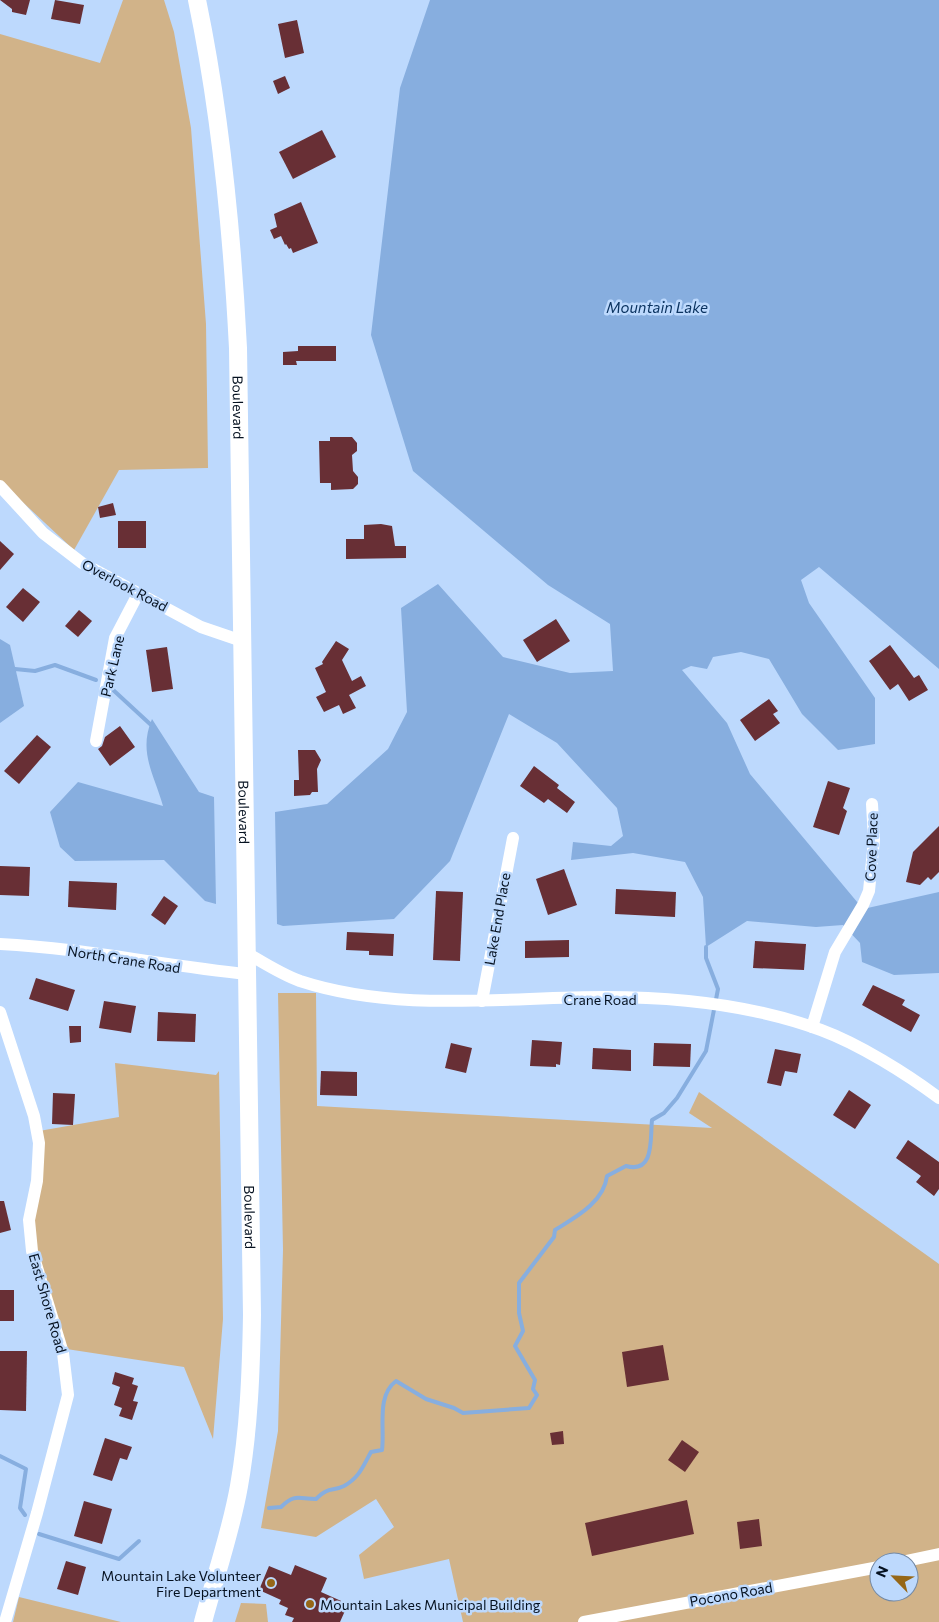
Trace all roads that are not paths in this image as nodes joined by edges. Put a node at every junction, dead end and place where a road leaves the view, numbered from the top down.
1 (197, 0) edge
2 (0, 486) edge
3 (138, 594) junction
4 (242, 641) junction
5 (96, 741) dead end
6 (872, 804) dead end
7 (513, 838) dead end
8 (0, 944) edge
9 (247, 953) junction
10 (247, 974) junction
11 (482, 1001) junction
12 (0, 1012) edge
13 (812, 1027) junction
14 (939, 1098) edge
15 (939, 1554) edge
16 (919, 1558) edge
17 (869, 1569) edge
18 (4, 1622) edge
19 (202, 1622) edge
20 (584, 1622) edge

1 - 4 main road, Boulevard
2 - 3 street, Overlook Road
3 - 4 street, Overlook Road
3 - 5 street, Park Lane
4 - 9 main road, Boulevard
6 - 13 street, Cove Place
7 - 11 street, Lake End Place
8 - 10 street, North Crane Road
9 - 10 main road, Boulevard
9 - 11 street, Crane Road
10 - 19 main road, Boulevard
11 - 13 street, Crane Road
12 - 18 street, East Shore Road
13 - 14 street, Crane Road
15 - 16 street
17 - 20 street, Pocono Road

